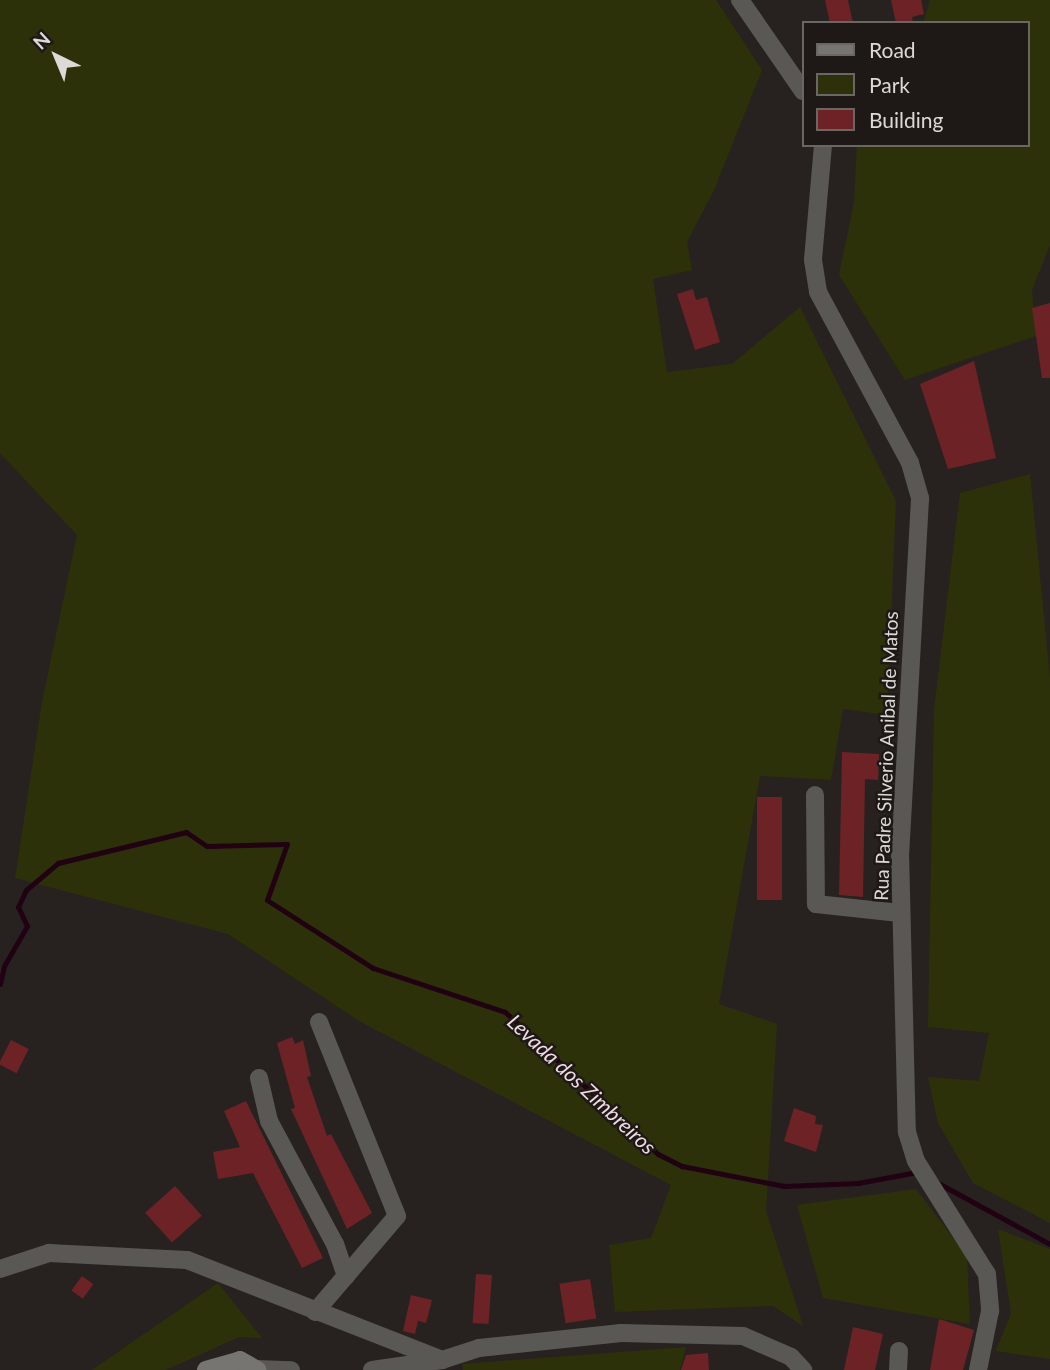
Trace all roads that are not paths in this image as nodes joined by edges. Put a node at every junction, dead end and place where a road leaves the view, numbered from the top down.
1 (740, 0) edge
2 (802, 89) edge
3 (823, 147) edge
4 (815, 796) dead end
5 (900, 913) junction
6 (319, 1022) dead end
7 (259, 1078) dead end
8 (0, 1269) edge
9 (346, 1276) junction
10 (315, 1312) junction
11 (899, 1351) dead end
12 (442, 1360) junction
13 (206, 1370) edge
14 (256, 1370) edge
15 (291, 1370) edge
16 (372, 1370) edge
17 (803, 1370) edge
18 (898, 1370) edge
19 (978, 1370) edge

1 - 2 street
3 - 5 street, Rua Padre Silverio Anibal de Matos
4 - 5 street
5 - 19 street, Rua Padre Silverio Anibal de Matos
6 - 9 street
7 - 9 street
8 - 10 street
9 - 10 street
10 - 12 street
11 - 18 street
12 - 16 street
12 - 17 street
13 - 14 main road
14 - 15 street

